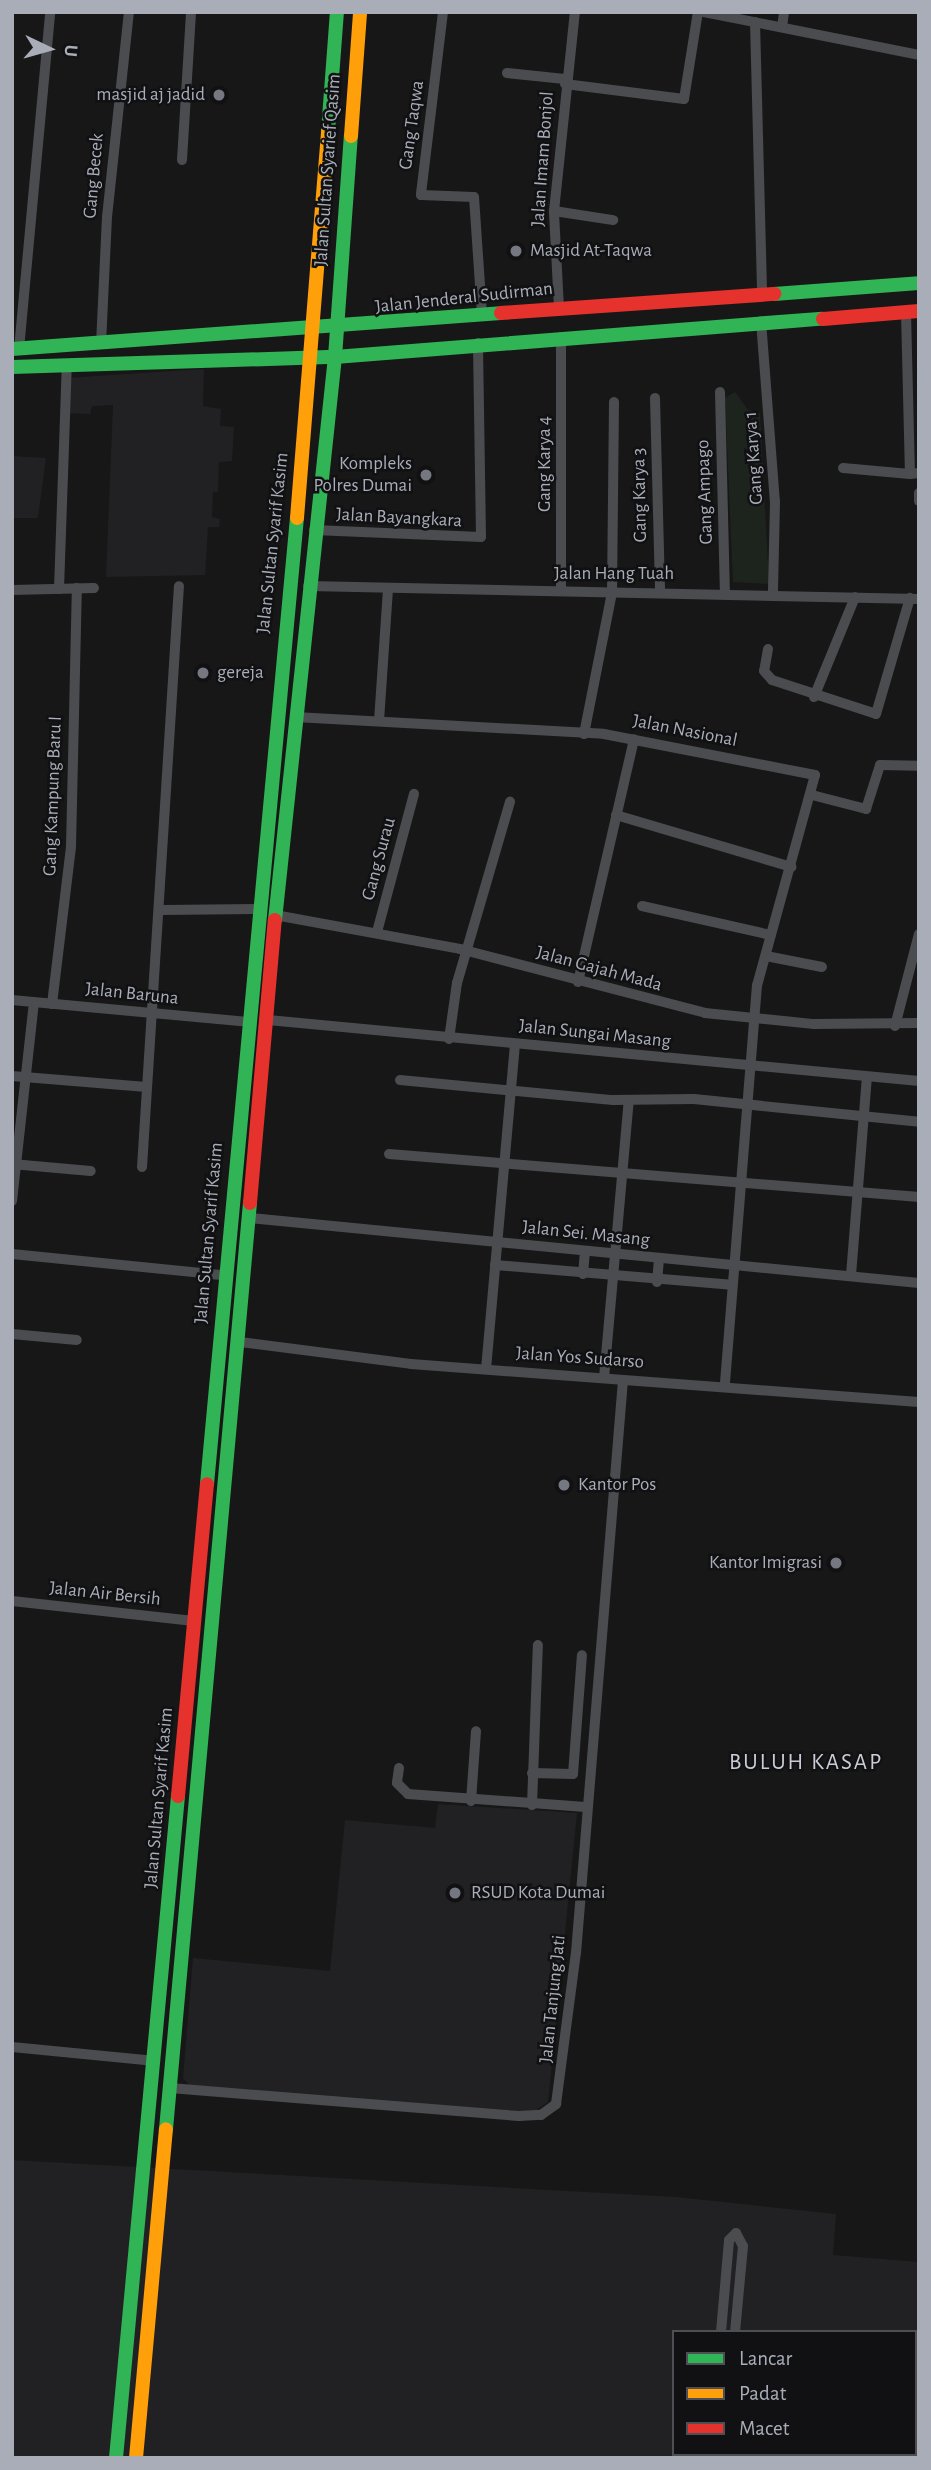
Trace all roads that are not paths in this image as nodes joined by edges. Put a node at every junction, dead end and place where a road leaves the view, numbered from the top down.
1 (50, 12) edge
2 (129, 12) edge
3 (191, 12) edge
4 (337, 12) edge
5 (360, 12) edge
6 (443, 12) edge
7 (575, 12) edge
8 (698, 12) edge
9 (706, 12) edge
10 (784, 12) edge
11 (755, 22) junction
12 (782, 27) junction
13 (919, 55) edge
14 (507, 73) dead end
15 (565, 82) junction
16 (182, 160) dead end
17 (554, 211) junction
18 (613, 220) dead end
19 (919, 283) edge
20 (762, 294) junction
21 (717, 297) junction
22 (559, 308) junction
23 (913, 312) edge
24 (482, 315) junction
25 (761, 321) junction
26 (718, 324) junction
27 (336, 330) junction
28 (314, 331) junction
29 (561, 337) junction
30 (478, 342) junction
31 (102, 344) junction
32 (16, 349) edge
33 (311, 357) junction
34 (335, 357) junction
35 (67, 364) junction
36 (12, 367) edge
37 (720, 392) dead end
38 (655, 398) dead end
39 (614, 402) dead end
40 (843, 468) dead end
41 (914, 473) edge
42 (919, 493) edge
43 (919, 500) edge
44 (314, 530) junction
45 (179, 586) dead end
46 (308, 586) junction
47 (77, 588) junction
48 (94, 588) dead end
49 (388, 588) junction
50 (59, 589) junction
51 (12, 590) edge
52 (561, 591) junction
53 (660, 591) junction
54 (725, 592) junction
55 (612, 593) junction
56 (773, 593) junction
57 (855, 597) junction
58 (914, 598) edge
59 (768, 649) dead end
60 (814, 697) junction
61 (295, 718) junction
62 (379, 721) junction
63 (584, 734) junction
64 (635, 739) junction
65 (919, 766) edge
66 (414, 794) dead end
67 (812, 794) junction
68 (510, 802) dead end
69 (616, 815) junction
70 (792, 867) junction
71 (642, 905) dead end
72 (258, 909) junction
73 (161, 910) junction
74 (275, 915) junction
75 (377, 932) junction
76 (919, 934) edge
77 (771, 935) junction
78 (468, 951) junction
79 (766, 956) junction
80 (916, 956) edge
81 (822, 967) dead end
82 (578, 982) junction
83 (12, 1000) edge
84 (34, 1003) junction
85 (52, 1004) junction
86 (154, 1014) junction
87 (753, 1019) junction
88 (268, 1020) junction
89 (248, 1021) junction
90 (919, 1023) edge
91 (895, 1026) junction
92 (449, 1039) junction
93 (515, 1045) junction
94 (748, 1064) junction
95 (12, 1076) edge
96 (26, 1077) junction
97 (867, 1079) junction
98 (400, 1080) dead end
99 (919, 1081) edge
100 (147, 1087) junction
101 (512, 1090) junction
102 (629, 1100) junction
103 (745, 1103) junction
104 (863, 1116) junction
105 (919, 1122) edge
106 (390, 1154) dead end
107 (14, 1165) edge
108 (504, 1165) junction
109 (142, 1167) dead end
110 (91, 1171) dead end
111 (622, 1176) junction
112 (738, 1187) junction
113 (857, 1193) junction
114 (919, 1197) edge
115 (12, 1201) edge
116 (250, 1218) junction
117 (497, 1243) junction
118 (585, 1252) junction
119 (12, 1254) edge
120 (615, 1254) junction
121 (659, 1259) junction
122 (733, 1263) junction
123 (495, 1265) junction
124 (583, 1274) junction
125 (224, 1275) junction
126 (851, 1275) junction
127 (613, 1278) junction
128 (657, 1282) junction
129 (919, 1283) edge
130 (731, 1285) junction
131 (12, 1334) edge
132 (77, 1340) dead end
133 (240, 1342) junction
134 (486, 1369) junction
135 (604, 1378) junction
136 (623, 1380) junction
137 (725, 1386) junction
138 (919, 1402) edge
139 (12, 1601) edge
140 (194, 1621) junction
141 (538, 1645) dead end
142 (582, 1655) dead end
143 (476, 1731) dead end
144 (184, 1737) junction
145 (201, 1738) junction
146 (399, 1768) dead end
147 (532, 1773) junction
148 (471, 1801) junction
149 (532, 1805) junction
150 (586, 1807) junction
151 (14, 2050) edge
152 (155, 2061) junction
153 (170, 2088) junction
154 (721, 2330) edge
155 (735, 2330) edge
156 (128, 2361) junction
157 (145, 2364) junction
158 (116, 2458) edge
159 (136, 2458) edge

1 - 32 street
2 - 31 street, Gang Becek
3 - 16 street
4 - 28 street, Jalan Sultan Syarif Kasim
5 - 27 street, Jalan Sultan Syarief Qasim
6 - 24 street, Gang Taqwa
7 - 15 street, Jalan Imam Bonjol
8 - 15 street
9 - 11 street
10 - 12 street
11 - 12 street
11 - 20 street
12 - 13 street
14 - 15 street
15 - 17 street, Jalan Imam Bonjol
17 - 18 street
17 - 22 street, Jalan Imam Bonjol
19 - 20 street, Jalan Jenderal Sudirman
20 - 21 street, Jalan Jenderal Sudirman
21 - 22 street, Jalan Jenderal Sudirman
21 - 26 street
22 - 24 street, Jalan Jenderal Sudirman
23 - 25 street
23 - 41 street
24 - 27 street, Jalan Jenderal Sudirman
25 - 26 street
25 - 56 street, Gang Karya 1
26 - 29 street
27 - 28 street, Jalan Jenderal Sudirman
27 - 34 street, Jalan Sultan Syarif Kasim
28 - 31 street, Jalan Jenderal Sudirman
28 - 33 street, Jalan Sultan Syarif Kasim
29 - 30 street
29 - 52 street, Gang Karya 4
30 - 34 street
30 - 44 street, Jalan Bayangkara
31 - 32 street, Jalan Jenderal Sudirman
33 - 34 street
33 - 35 street
33 - 72 street, Jalan Sultan Syarif Kasim
34 - 44 street, Jalan Sultan Syarif Kasim
35 - 36 street
35 - 50 street
37 - 54 street, Gang Ampago
38 - 53 street, Gang Karya 3
39 - 55 street
40 - 41 street
42 - 43 street
44 - 46 street, Jalan Sultan Syarif Kasim
45 - 73 street
46 - 49 street, Jalan Hang Tuah
46 - 61 street, Jalan Sultan Syarif Kasim
47 - 48 street
47 - 50 street
47 - 85 street, Gang Kampung Baru I
49 - 52 street, Jalan Hang Tuah
49 - 62 street
50 - 51 street
52 - 55 street, Jalan Hang Tuah
53 - 54 street, Jalan Hang Tuah
53 - 55 street, Jalan Hang Tuah
54 - 56 street, Jalan Hang Tuah
55 - 63 street
56 - 57 street, Jalan Hang Tuah
57 - 58 street, Jalan Hang Tuah
57 - 60 street
58 - 60 street
59 - 60 street
61 - 62 street, Jalan Nasional
61 - 74 street, Jalan Sultan Syarif Kasim
62 - 63 street, Jalan Nasional
63 - 64 street, Jalan Nasional
64 - 67 street, Jalan Nasional
64 - 69 street
65 - 67 street
66 - 75 street, Gang Surau
67 - 70 street
68 - 78 street
69 - 70 street
69 - 82 street
70 - 77 street
71 - 77 street
72 - 73 street
72 - 89 street, Jalan Sultan Syarif Kasim
73 - 86 street
74 - 75 street, Jalan Gajah Mada
74 - 88 street, Jalan Sultan Syarif Kasim
75 - 78 street, Jalan Gajah Mada
76 - 80 street
77 - 79 street
78 - 82 street, Jalan Gajah Mada
78 - 92 street
79 - 81 street
79 - 87 street
80 - 91 street
82 - 87 street, Jalan Gajah Mada
83 - 84 street, Jalan Baruna
84 - 85 street, Jalan Baruna
84 - 96 street
85 - 86 street, Jalan Baruna
86 - 89 street, Jalan Baruna
86 - 100 street
87 - 91 street, Jalan Gajah Mada
87 - 94 street
88 - 92 street, Jalan Sungai Masang
88 - 116 street, Jalan Sultan Syarif Kasim
89 - 125 street, Jalan Sultan Syarif Kasim
90 - 91 street, Jalan Gajah Mada
92 - 93 street, Jalan Sungai Masang
93 - 94 street, Jalan Sungai Masang
93 - 101 street
94 - 97 street, Jalan Sungai Masang
94 - 103 street
95 - 96 street
96 - 100 street
96 - 107 street
97 - 99 street, Jalan Sungai Masang
97 - 104 street
98 - 101 street
100 - 109 street
101 - 102 street
101 - 108 street
102 - 103 street
102 - 111 street
103 - 104 street
103 - 112 street
104 - 105 street
104 - 113 street
106 - 108 street
107 - 110 street
107 - 115 street
108 - 111 street
108 - 117 street
111 - 112 street
111 - 120 street
112 - 113 street
112 - 122 street
113 - 114 street
113 - 126 street
116 - 117 street, Jalan Sei. Masang
116 - 133 street, Jalan Sultan Syarif Kasim
117 - 118 street, Jalan Sei. Masang
117 - 123 street
118 - 120 street, Jalan Sei. Masang
118 - 124 street
119 - 125 street
120 - 121 street, Jalan Sei. Masang
120 - 127 street
121 - 122 street, Jalan Sei. Masang
121 - 128 street
122 - 126 street, Jalan Sei. Masang
122 - 130 street
123 - 124 street
123 - 134 street
124 - 127 street
125 - 140 street, Jalan Sultan Syarif Kasim
126 - 129 street, Jalan Sei. Masang
127 - 128 street
127 - 135 street
128 - 130 street
130 - 137 street
131 - 132 street
133 - 134 street, Jalan Yos Sudarso
133 - 145 street, Jalan Sultan Syarif Kasim
134 - 135 street, Jalan Yos Sudarso
135 - 136 street, Jalan Yos Sudarso
136 - 137 street, Jalan Yos Sudarso
136 - 150 street, Jalan Tanjung Jati
137 - 138 street, Jalan Yos Sudarso
139 - 140 street, Jalan Air Bersih
140 - 144 street, Jalan Sultan Syarif Kasim
141 - 147 street
142 - 147 street
143 - 148 street
144 - 145 street
144 - 152 street, Jalan Sultan Syarif Kasim
145 - 153 street, Jalan Sultan Syarif Kasim
146 - 148 street
147 - 149 street
148 - 149 street
149 - 150 street
150 - 153 street, Jalan Tanjung Jati
151 - 152 street
152 - 156 street, Jalan Sultan Syarif Kasim
153 - 157 street, Jalan Sultan Syarif Kasim
154 - 155 street
156 - 157 street
156 - 158 street, Jalan Sultan Syarif Kasim
157 - 159 street, Jalan Sultan Syarif Kasim

